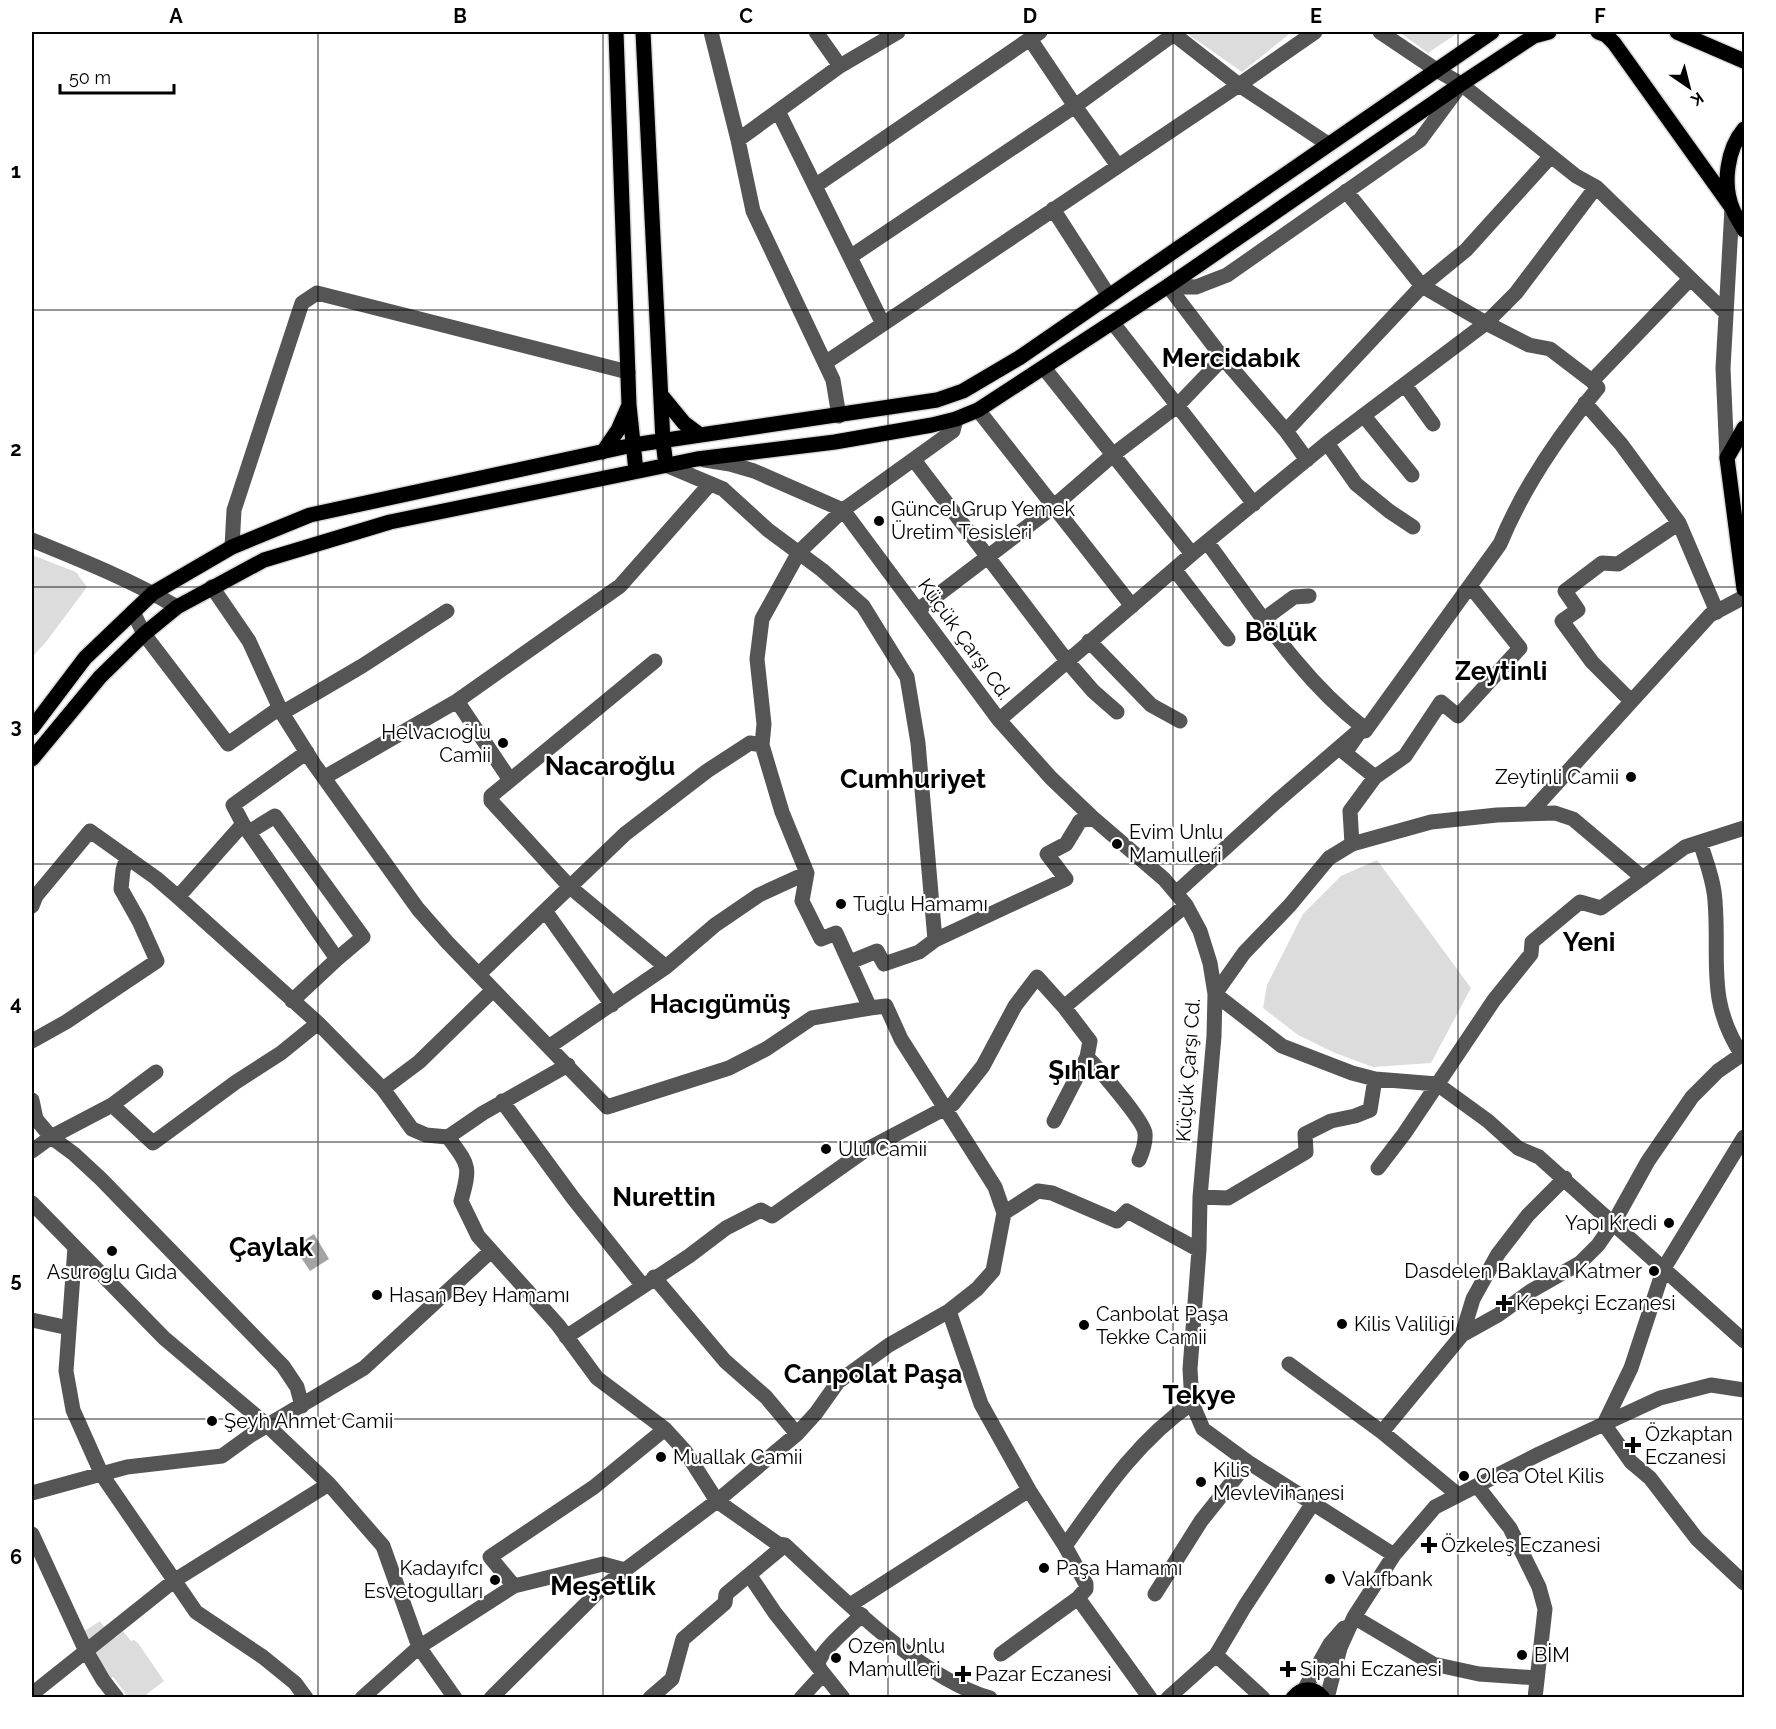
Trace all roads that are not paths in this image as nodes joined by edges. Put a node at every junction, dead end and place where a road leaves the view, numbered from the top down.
1 (616, 32) edge
2 (643, 32) edge
3 (711, 32) edge
4 (816, 32) edge
5 (896, 32) edge
6 (1314, 32) edge
7 (1380, 32) edge
8 (1492, 32) edge
9 (1549, 32) edge
10 (1598, 32) edge
11 (1677, 32) edge
12 (1172, 33) edge
13 (1035, 35) edge
14 (1744, 60) edge
15 (840, 66) junction
16 (1435, 69) junction
17 (1239, 84) junction
18 (1461, 84) junction
19 (1075, 106) junction
20 (778, 111) junction
21 (1744, 129) edge
22 (738, 140) junction
23 (1328, 144) junction
24 (1551, 156) junction
25 (1118, 166) junction
26 (815, 186) junction
27 (1596, 187) junction
28 (1346, 191) junction
29 (1732, 208) junction
30 (1053, 209) junction
31 (1744, 230) edge
32 (850, 257) junction
33 (1690, 279) junction
34 (1168, 286) junction
35 (1422, 286) junction
36 (1109, 296) junction
37 (1726, 313) junction
38 (1113, 323) junction
39 (1486, 323) junction
40 (883, 324) junction
41 (1223, 358) junction
42 (825, 363) junction
43 (1044, 368) junction
44 (628, 372) junction
45 (1592, 381) junction
46 (1405, 385) junction
47 (661, 395) junction
48 (1585, 403) junction
49 (629, 405) junction
50 (1177, 406) junction
51 (978, 410) junction
52 (839, 416) junction
53 (1364, 416) junction
54 (956, 419) junction
55 (1433, 424) dead end
56 (1744, 428) edge
57 (1286, 431) junction
58 (700, 435) junction
59 (663, 442) junction
60 (1327, 443) junction
61 (633, 445) junction
62 (603, 452) junction
63 (1114, 454) junction
64 (1727, 458) junction
65 (697, 459) junction
66 (914, 460) junction
67 (1307, 460) junction
68 (666, 465) junction
69 (636, 471) junction
70 (1412, 475) dead end
71 (710, 484) junction
72 (1254, 504) junction
73 (1053, 507) junction
74 (843, 510) junction
75 (1679, 523) junction
76 (1413, 527) dead end
77 (32, 540) edge
78 (1208, 542) junction
79 (232, 547) junction
80 (799, 552) junction
81 (1192, 554) junction
82 (989, 556) junction
83 (1743, 567) edge
84 (1175, 570) junction
85 (212, 586) junction
86 (1471, 586) junction
87 (1744, 589) edge
88 (153, 593) junction
89 (1309, 596) dead end
90 (1744, 597) edge
91 (1131, 606) junction
92 (177, 607) junction
93 (918, 610) junction
94 (447, 611) dead end
95 (133, 612) junction
96 (1717, 612) junction
97 (1264, 619) junction
98 (144, 634) junction
99 (1228, 639) dead end
100 (1089, 641) junction
101 (655, 661) dead end
102 (1067, 661) junction
103 (457, 700) junction
104 (1631, 701) junction
105 (1117, 712) dead end
106 (282, 713) junction
107 (999, 720) junction
108 (1180, 721) dead end
109 (33, 723) edge
110 (1363, 727) junction
111 (762, 745) junction
112 (307, 752) junction
113 (32, 759) edge
114 (325, 777) junction
115 (1375, 777) junction
116 (510, 780) junction
117 (1529, 814) junction
118 (1093, 818) junction
119 (246, 828) junction
120 (1744, 828) edge
121 (1700, 842) junction
122 (1352, 844) junction
123 (127, 857) junction
124 (807, 873) junction
125 (1643, 878) junction
126 (570, 887) junction
127 (178, 897) junction
128 (1181, 898) junction
129 (32, 906) edge
130 (546, 912) junction
131 (935, 940) junction
132 (337, 960) junction
133 (850, 962) junction
134 (666, 967) junction
135 (479, 974) junction
136 (493, 990) junction
137 (1215, 994) junction
138 (292, 1001) junction
139 (612, 1005) junction
140 (1064, 1007) junction
141 (870, 1008) junction
142 (318, 1023) junction
143 (32, 1041) edge
144 (550, 1046) junction
145 (1743, 1054) edge
146 (1087, 1058) junction
147 (568, 1065) junction
148 (156, 1072) dead end
149 (1375, 1079) junction
150 (1437, 1084) junction
151 (383, 1089) junction
152 (32, 1100) edge
153 (502, 1101) junction
154 (112, 1105) junction
155 (943, 1107) junction
156 (1054, 1121) dead end
157 (51, 1137) junction
158 (448, 1137) junction
159 (1744, 1137) edge
160 (32, 1151) edge
161 (1139, 1160) dead end
162 (1378, 1167) dead end
163 (1565, 1178) junction
164 (1200, 1197) junction
165 (32, 1203) edge
166 (1004, 1212) junction
167 (1614, 1222) junction
168 (75, 1247) junction
169 (1199, 1250) junction
170 (491, 1251) junction
171 (1664, 1269) junction
172 (648, 1282) junction
173 (949, 1311) junction
174 (32, 1320) edge
175 (69, 1328) junction
176 (1462, 1335) junction
177 (566, 1337) junction
178 (1744, 1341) edge
179 (1289, 1364) dead end
180 (1744, 1390) edge
181 (1192, 1403) junction
182 (302, 1406) junction
183 (1604, 1424) junction
184 (268, 1426) junction
185 (665, 1429) junction
186 (1382, 1432) junction
187 (797, 1434) junction
188 (1248, 1462) junction
189 (102, 1475) junction
190 (329, 1484) junction
191 (1478, 1487) junction
192 (1029, 1490) junction
193 (32, 1492) edge
194 (1457, 1494) junction
195 (717, 1501) junction
196 (1313, 1503) junction
197 (32, 1534) edge
198 (786, 1545) junction
199 (1065, 1546) junction
200 (1394, 1555) junction
201 (625, 1570) junction
202 (750, 1576) junction
203 (175, 1580) junction
204 (1744, 1582) edge
205 (514, 1586) junction
206 (1155, 1594) dead end
207 (1078, 1598) junction
208 (856, 1610) junction
209 (1354, 1617) junction
210 (419, 1647) junction
211 (85, 1650) junction
212 (1001, 1654) dead end
213 (1216, 1655) junction
214 (823, 1674) junction
215 (1537, 1678) junction
216 (32, 1694) edge
217 (1299, 1694) edge
218 (117, 1698) edge
219 (306, 1698) edge
220 (362, 1698) edge
221 (455, 1698) edge
222 (491, 1698) edge
223 (650, 1698) edge
224 (801, 1698) edge
225 (843, 1698) edge
226 (990, 1698) edge
227 (1150, 1698) edge
228 (1168, 1698) edge
229 (1263, 1698) edge
230 (1325, 1698) edge
231 (1535, 1698) edge

1 - 44 main road
2 - 47 main road
3 - 22 street
4 - 15 street
5 - 15 street
6 - 17 street
7 - 16 street
8 - 16 main road
9 - 18 main road
10 - 29 main road
11 - 14 main road
12 - 17 street
12 - 19 street
13 - 19 street
13 - 26 street
15 - 20 street
16 - 18 street
16 - 23 main road
17 - 23 street
17 - 25 street
18 - 24 street
18 - 28 street
18 - 34 main road
19 - 25 street
19 - 32 street
20 - 22 street
20 - 26 street
21 - 29 main road
22 - 42 street
23 - 36 main road
24 - 27 street
24 - 35 street
25 - 30 street
26 - 32 street
27 - 33 street
27 - 39 street
28 - 34 street
28 - 35 street
29 - 31 main road
29 - 37 street
30 - 36 street
30 - 40 street
32 - 40 street
33 - 37 street
33 - 45 street
34 - 38 main road
34 - 41 street
35 - 39 street
35 - 57 street
36 - 52 main road
37 - 64 street
38 - 43 main road
38 - 50 street
39 - 45 street
39 - 46 street
40 - 42 street
41 - 50 street
41 - 57 street
42 - 52 street
43 - 51 main road
43 - 63 street
44 - 49 main road
44 - 79 street
45 - 48 street
46 - 53 street
46 - 55 street
47 - 58 main road
47 - 59 main road
48 - 75 street
48 - 86 street
49 - 61 main road
49 - 62 main road
50 - 63 street
50 - 72 street
51 - 54 main road
51 - 73 street
52 - 58 main road
53 - 60 street
53 - 70 street
54 - 65 main road
54 - 66 street
56 - 64 main road
57 - 67 street
58 - 59 main road
59 - 61 main road
59 - 68 main road
60 - 67 street
60 - 76 street
61 - 62 main road
61 - 69 main road
62 - 79 main road
63 - 73 street
63 - 81 street
64 - 83 main road
65 - 68 main road
65 - 74 street
66 - 74 street
66 - 82 street
67 - 72 street
68 - 69 main road
68 - 71 street
69 - 85 main road
71 - 80 street
71 - 103 street
72 - 78 street
73 - 82 street
73 - 91 street
74 - 80 street
74 - 93 street, Küçük Çarşı Cd.
75 - 96 street
75 - 104 street
77 - 88 street
78 - 81 street
78 - 97 street
79 - 88 main road
80 - 111 street
80 - 131 street
81 - 84 street
82 - 93 street
82 - 102 street
83 - 87 main road
84 - 91 street
84 - 99 street
85 - 92 main road
85 - 106 street
86 - 110 street
86 - 115 street
88 - 92 street
88 - 95 main road
89 - 97 street
90 - 96 street
91 - 100 street
92 - 98 main road
93 - 107 street, Küçük Çarşı Cd.
94 - 106 street
95 - 98 street
95 - 109 main road
96 - 104 street
97 - 110 street
98 - 106 street
98 - 113 main road
100 - 102 street
100 - 108 street
101 - 116 street
102 - 105 street
102 - 107 street
103 - 114 street
103 - 116 street
104 - 117 street
106 - 112 street
107 - 118 street, Küçük Çarşı Cd.
110 - 115 street
110 - 128 street
111 - 124 street
111 - 126 street
112 - 114 street
112 - 119 street
114 - 135 street
115 - 122 street
116 - 126 street
117 - 122 street
117 - 125 street
118 - 128 street, Küçük Çarşı Cd.
118 - 131 street
119 - 127 street
119 - 132 street
119 - 132 street
120 - 121 street
121 - 125 street
121 - 145 street
122 - 137 street
123 - 127 street
123 - 129 street
123 - 143 street
124 - 133 street
124 - 134 street
125 - 150 street
126 - 130 street
126 - 134 street
127 - 138 street
128 - 137 street, Küçük Çarşı Cd.
128 - 140 street
130 - 135 street
130 - 139 street
131 - 133 street
132 - 138 street
133 - 141 street
134 - 139 street
135 - 136 street
136 - 144 street
136 - 151 street
137 - 149 street
137 - 164 street, Küçük Çarşı Cd.
138 - 142 street
139 - 144 street
140 - 146 street
140 - 155 street
141 - 147 street
141 - 155 street
142 - 151 street
142 - 154 street
144 - 147 street
145 - 167 street
146 - 156 street
146 - 161 street
147 - 153 street
148 - 154 street
149 - 150 street
149 - 164 street
150 - 162 street
150 - 163 street
151 - 158 street
152 - 157 street
153 - 158 street
153 - 172 street
154 - 157 street
155 - 166 street
155 - 172 street
157 - 160 street
157 - 182 street
158 - 170 street
159 - 171 street
163 - 167 street
163 - 176 street
164 - 169 street, Küçük Çarşı Cd.
165 - 168 street
166 - 169 street
166 - 173 street
167 - 171 street
167 - 176 street
168 - 175 street
168 - 184 street
169 - 181 street, Küçük Çarşı Cd.
170 - 177 street
170 - 182 street
171 - 178 street
171 - 183 street
172 - 177 street
172 - 187 street
173 - 187 street
173 - 192 street
174 - 175 street
175 - 189 street
176 - 186 street
177 - 185 street
179 - 186 street
180 - 183 street
181 - 188 street, Küçük Çarşı Cd.
181 - 199 street
182 - 184 street
183 - 191 street
183 - 204 street
184 - 189 street
184 - 190 street
185 - 195 street
185 - 205 street
186 - 194 street
187 - 195 street
188 - 196 street, Küçük Çarşı Cd.
188 - 206 street
189 - 193 street
189 - 203 street
190 - 203 street
190 - 210 street
191 - 194 street
191 - 215 street
192 - 199 street
192 - 208 street
194 - 200 street
195 - 198 street
195 - 201 street
196 - 200 street, Küçük Çarşı Cd.
196 - 213 street
197 - 211 street
198 - 202 street
198 - 208 street
199 - 207 street
200 - 209 street
201 - 205 street
201 - 222 street
202 - 214 street
202 - 223 street
203 - 211 street
203 - 219 street
205 - 210 street
207 - 212 street
207 - 227 street
208 - 214 street
208 - 226 street
209 - 215 street
209 - 217 street
209 - 230 street
210 - 220 street
210 - 221 street
211 - 216 street
211 - 218 street
213 - 228 street
213 - 229 street
214 - 224 street
214 - 225 street
215 - 231 street
217 - 230 main road

